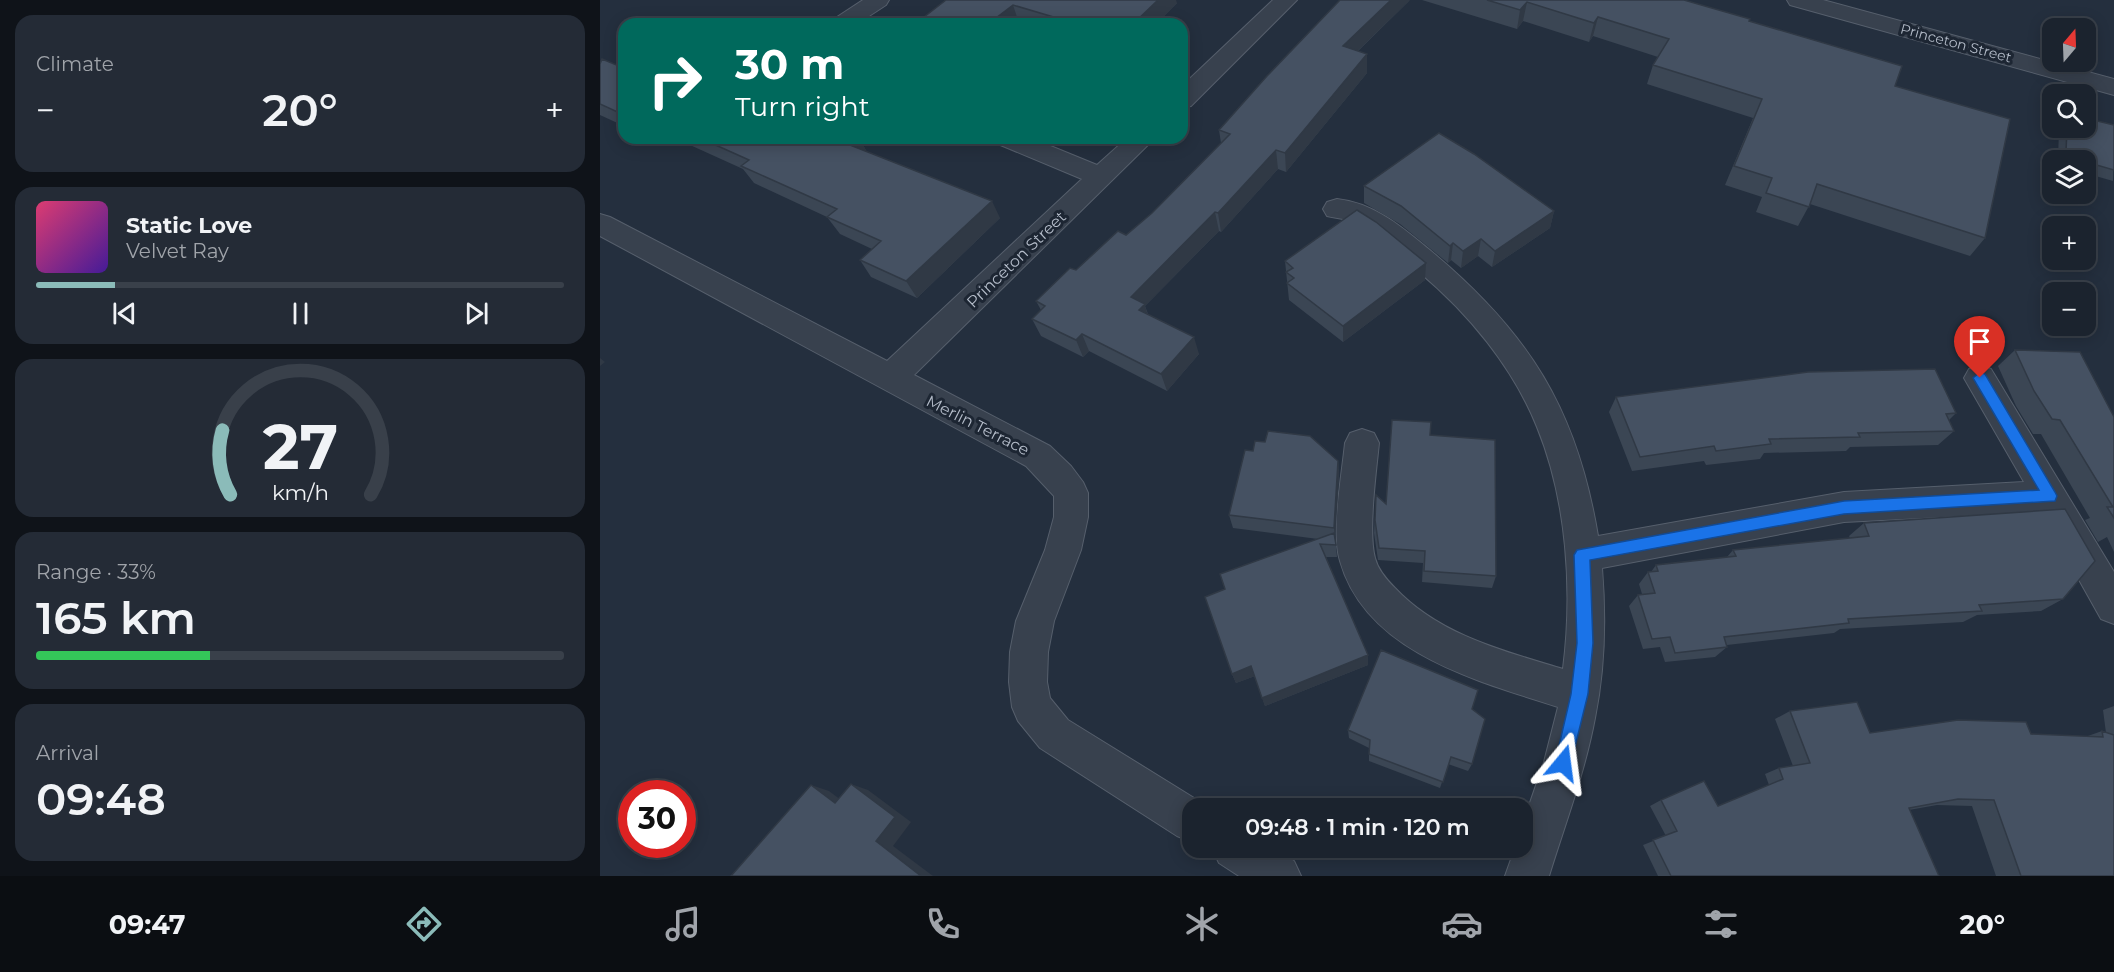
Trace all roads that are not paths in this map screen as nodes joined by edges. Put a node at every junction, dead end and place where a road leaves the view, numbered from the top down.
1 (878, 0) edge
2 (1286, 0) edge
3 (1798, 0) edge
4 (851, 18) edge
5 (2114, 87) edge
6 (1188, 94) edge
7 (1021, 144) edge
8 (1136, 144) edge
9 (1101, 177) junction
10 (1337, 209) dead end
11 (600, 224) edge
12 (1980, 378) dead end
13 (890, 379) junction
14 (1362, 443) dead end
15 (2050, 496) junction
16 (1582, 555) junction
17 (2114, 606) edge
18 (1580, 694) junction
19 (1182, 815) edge
20 (1250, 858) edge
21 (1279, 876) edge
22 (1527, 876) edge

1 - 4 street
2 - 6 street
3 - 5 street, Princeton Street
7 - 9 street
8 - 9 street, Princeton Street
9 - 13 street, Princeton Street
10 - 16 street
11 - 13 street, Merlin Terrace
12 - 15 street
13 - 19 street, Merlin Terrace
14 - 18 street
15 - 16 street
15 - 17 street
16 - 18 street
18 - 22 street
20 - 21 street

